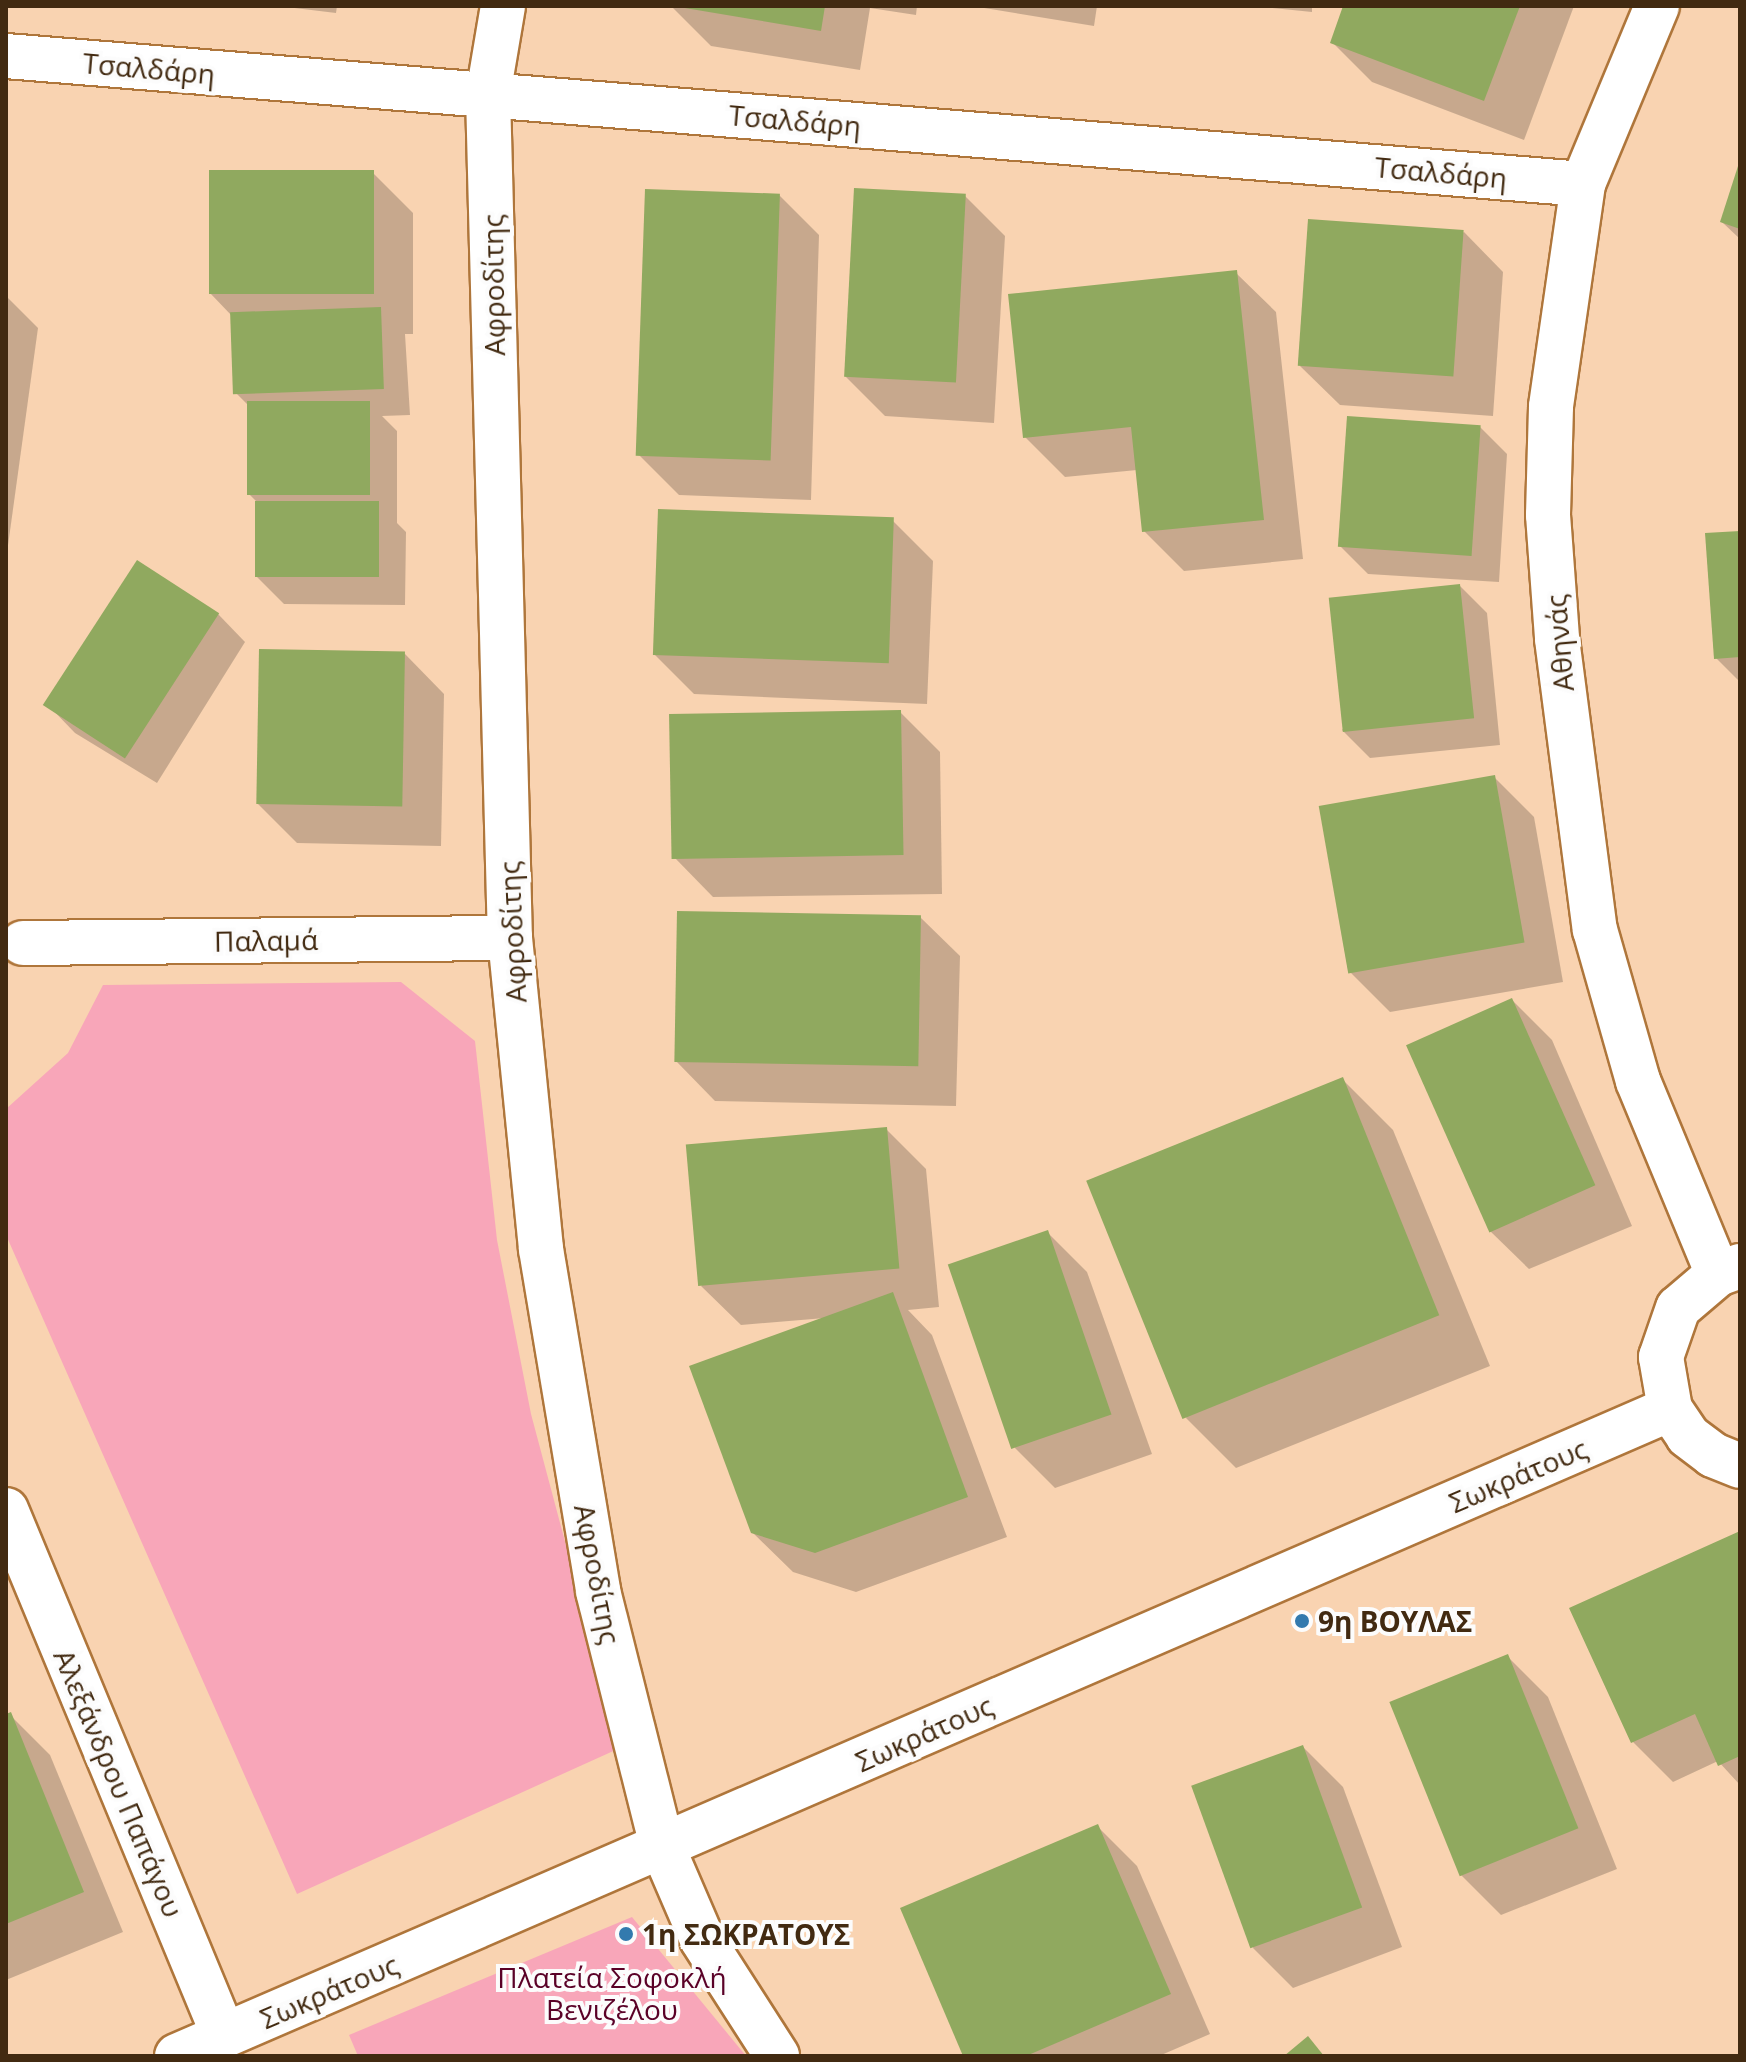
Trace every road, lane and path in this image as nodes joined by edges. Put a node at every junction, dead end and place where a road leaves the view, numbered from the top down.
1 (503, 6) edge
2 (1657, 6) edge
3 (6, 56) edge
4 (488, 95) junction
5 (1583, 184) junction
6 (510, 938) junction
7 (23, 943) dead end
8 (1729, 1270) edge
9 (1670, 1409) junction
10 (1740, 1466) edge
11 (6, 1510) edge
12 (662, 1846) junction
13 (228, 2046) edge
14 (177, 2056) edge
15 (777, 2056) edge

1 - 4 street, Αφροδίτης
2 - 5 street, Αθηνάς
3 - 4 street, Τσαλδάρη
4 - 5 street, Τσαλδάρη
4 - 6 street, Αφροδίτης
5 - 8 street, Αθηνάς
6 - 7 street, Παλαμά
6 - 12 street, Αφροδίτης
8 - 9 street
9 - 10 street
9 - 12 street, Σωκράτους
11 - 13 street, Αλεξάνδρου Παπάγου
12 - 13 street, Σωκράτους
12 - 15 street, Αφροδίτης
13 - 14 street, Σωκράτους

